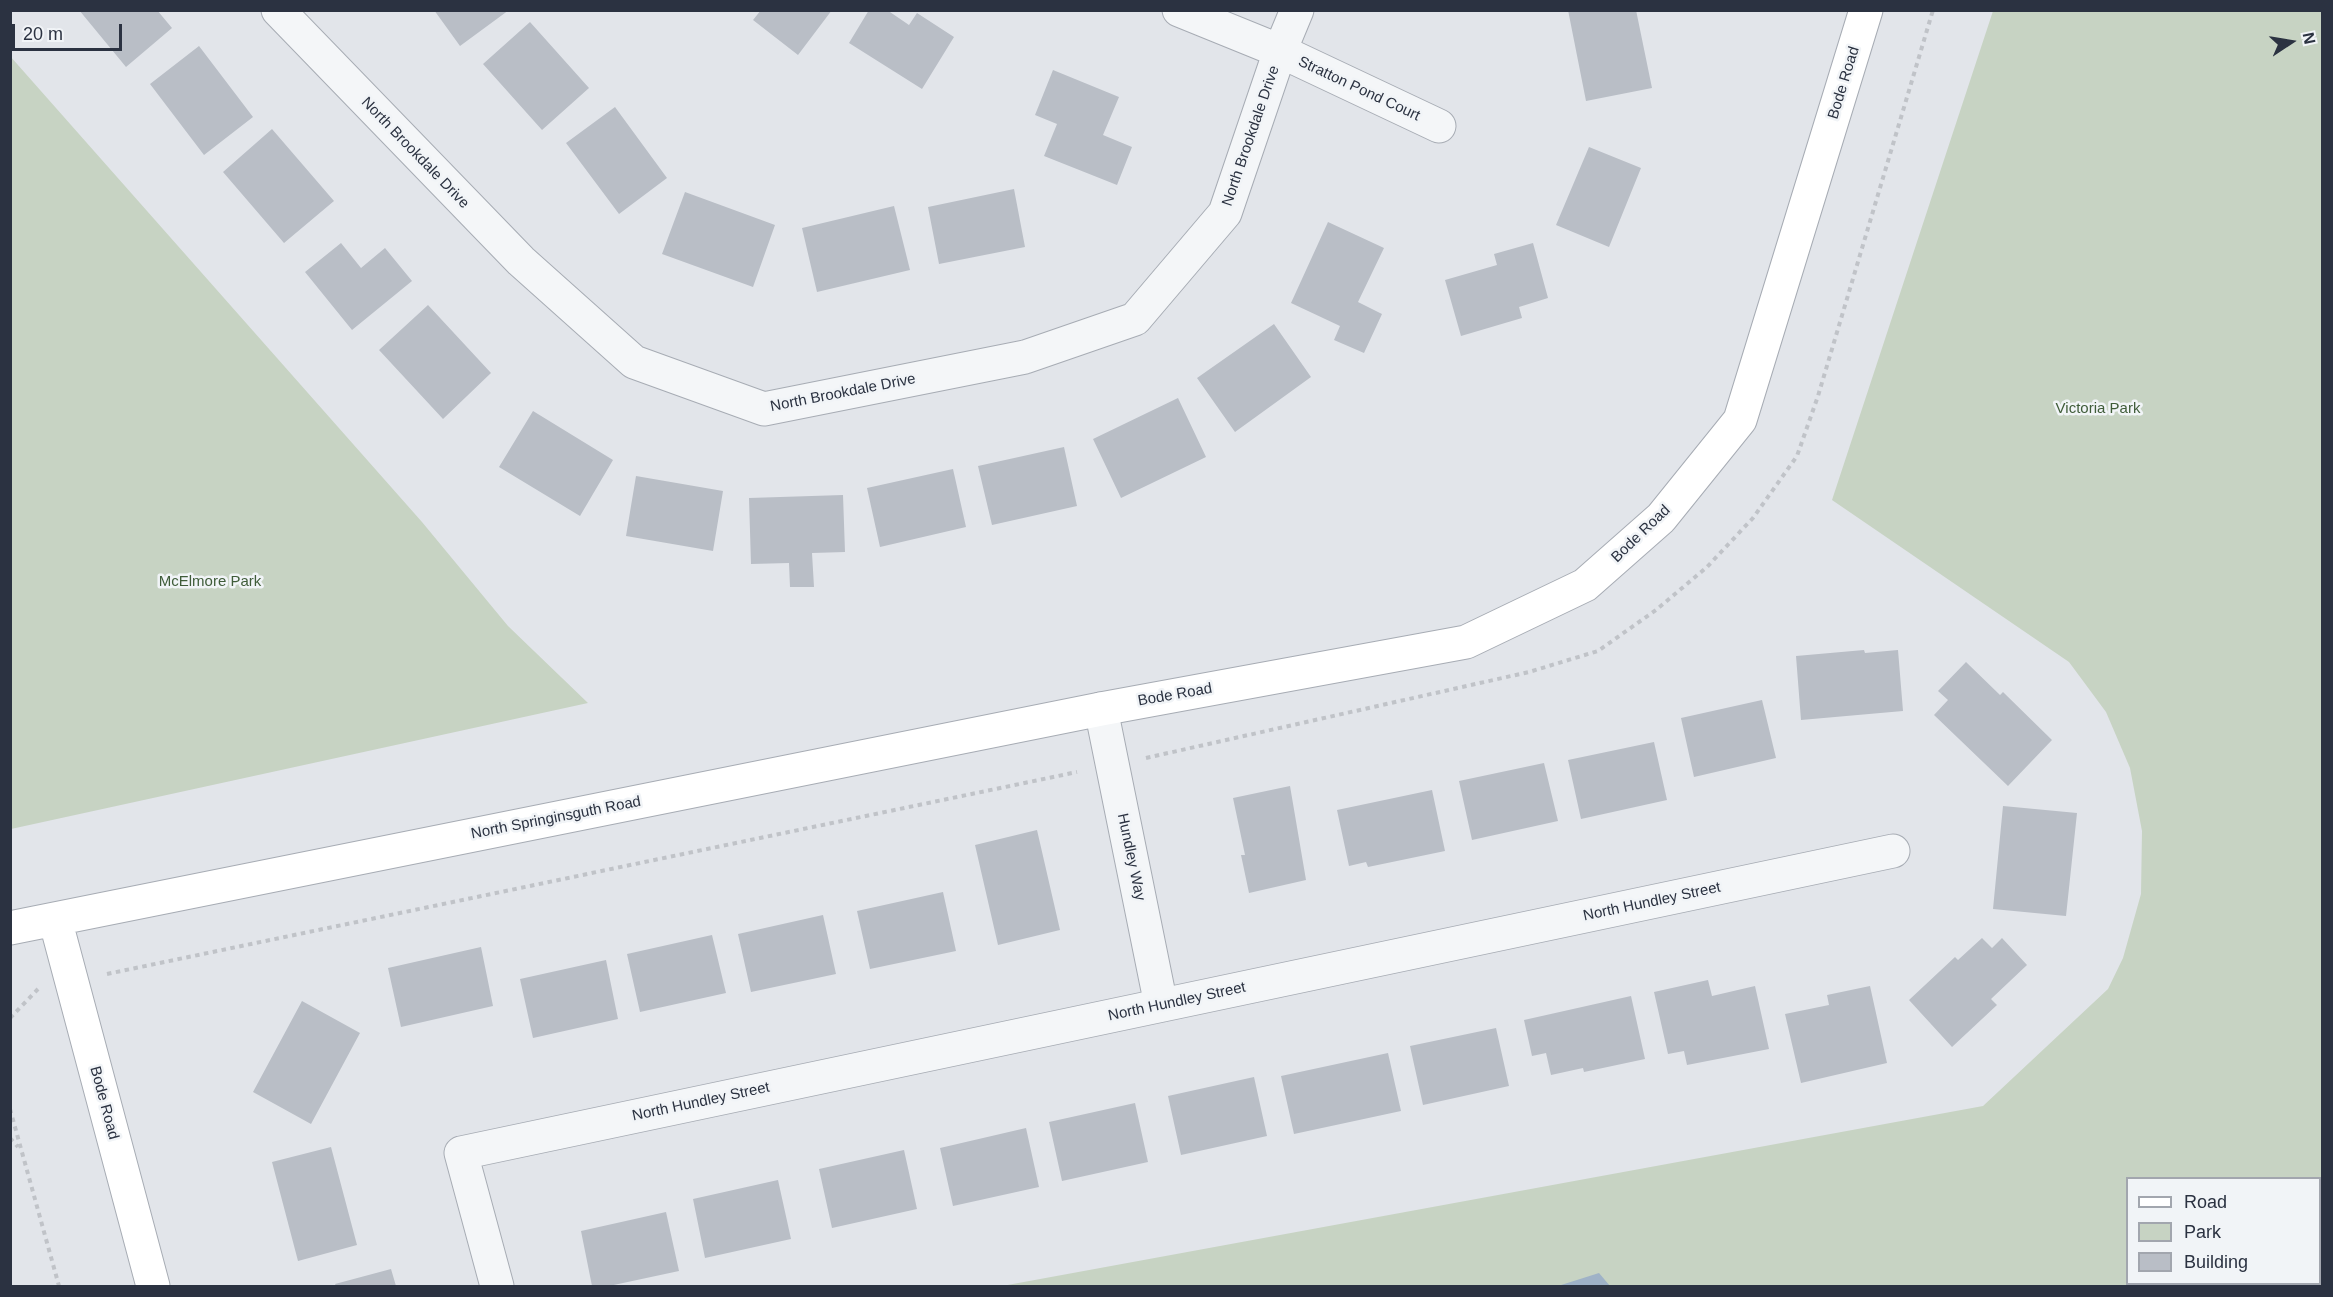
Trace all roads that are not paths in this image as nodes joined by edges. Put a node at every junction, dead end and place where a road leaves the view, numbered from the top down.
1 (278, 10) edge
2 (1179, 10) edge
3 (1297, 10) edge
4 (1866, 10) edge
5 (1280, 51) junction
6 (1439, 126) dead end
7 (1101, 709) junction
8 (1893, 851) dead end
9 (55, 919) junction
10 (10, 928) edge
11 (1161, 1005) junction
12 (153, 1287) edge
13 (497, 1287) edge

1 - 5 street, North Brookdale Drive
2 - 5 street, Stratton Pond Court
3 - 5 street, North Brookdale Drive
4 - 7 street, Bode Road
5 - 6 street, Stratton Pond Court
7 - 9 street, North Springinsguth Road
7 - 11 street, Hundley Way
8 - 11 street, North Hundley Street
9 - 10 street, North Springinsguth Road
9 - 12 street, Bode Road
11 - 13 street, North Hundley Street

